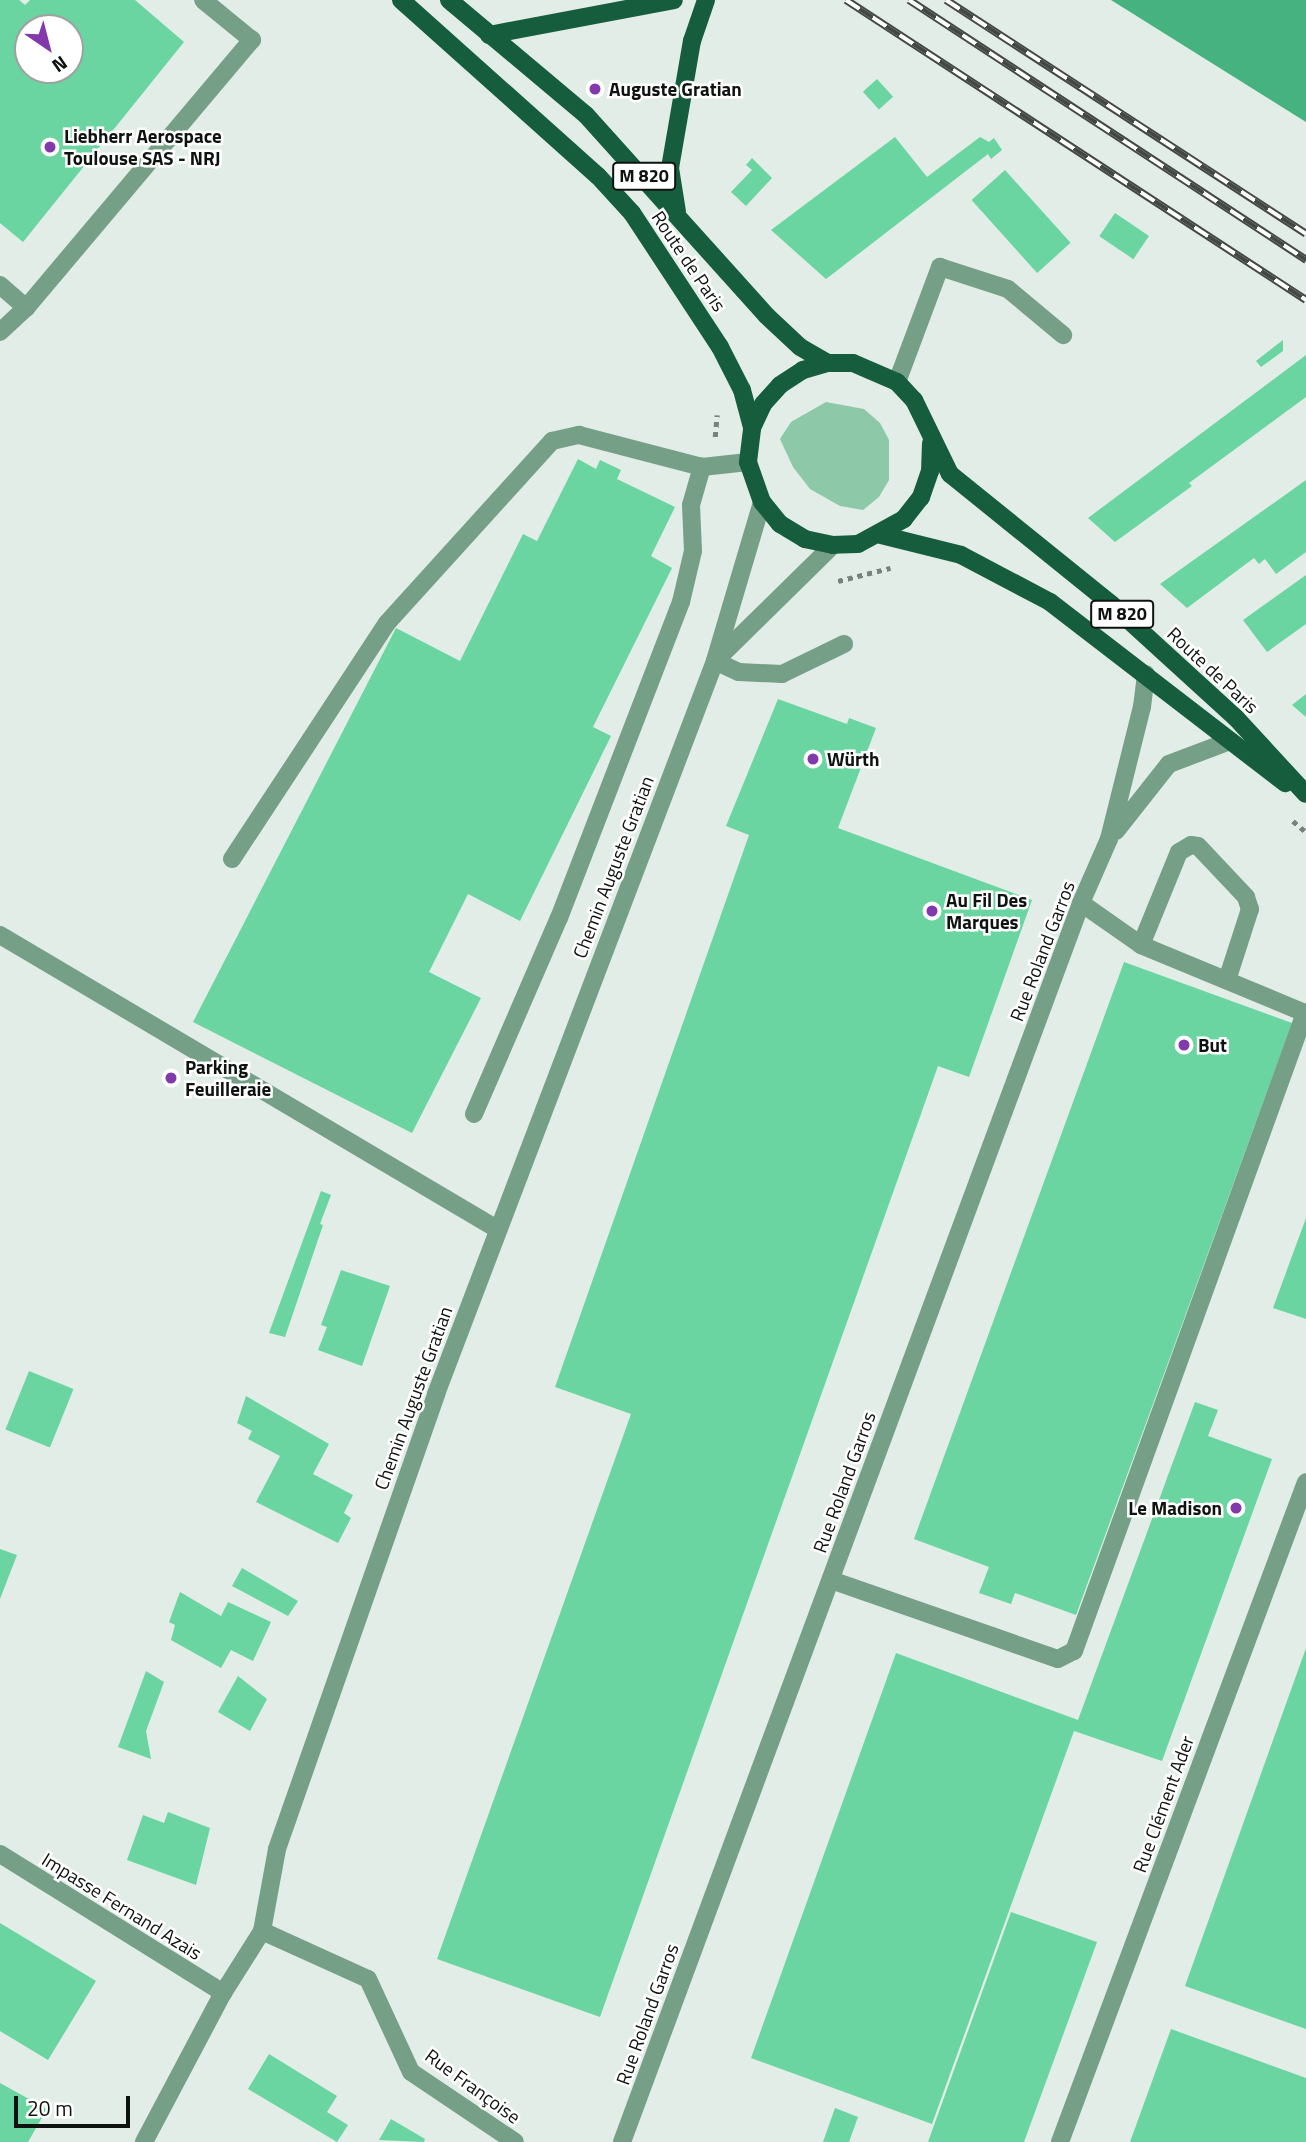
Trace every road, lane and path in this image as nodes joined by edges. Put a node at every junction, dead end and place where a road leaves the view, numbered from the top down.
1 (203, 0) edge
2 (401, 0) edge
3 (449, 0) edge
4 (674, 0) edge
5 (706, 0) edge
6 (489, 35) junction
7 (677, 212) junction
8 (0, 285) edge
9 (26, 309) junction
10 (0, 332) edge
11 (1063, 335) dead end
12 (828, 363) junction
13 (897, 382) junction
14 (716, 407) dead end
15 (752, 428) junction
16 (931, 443) junction
17 (748, 462) junction
18 (708, 466) junction
19 (762, 502) junction
20 (881, 535) junction
21 (833, 545) junction
22 (894, 567) dead end
23 (827, 583) dead end
24 (844, 643) dead end
25 (715, 662) junction
26 (1146, 674) junction
27 (1230, 741) junction
28 (1306, 797) edge
29 (1109, 839) junction
30 (232, 859) dead end
31 (1082, 903) junction
32 (0, 934) edge
33 (1141, 945) junction
34 (1227, 980) junction
35 (474, 1114) dead end
36 (496, 1229) junction
37 (1306, 1482) edge
38 (831, 1580) junction
39 (0, 1854) edge
40 (262, 1931) junction
41 (223, 1993) junction
42 (144, 2142) edge
43 (515, 2142) edge
44 (622, 2142) edge
45 (1060, 2142) edge

1 - 9 street
2 - 15 main road, Route de Paris / M 820
3 - 6 main road, Route de Paris / M 820
4 - 6 main road
5 - 7 main road
6 - 7 main road, Route de Paris / M 820
7 - 12 main road, Route de Paris / M 820
8 - 9 street
9 - 10 street
11 - 13 street
12 - 13 main road, Route de Paris / M 820
12 - 15 main road, Route de Paris / M 820
13 - 16 main road, Route de Paris / M 820
14 - 18 path
15 - 17 main road, Route de Paris / M 820
16 - 20 main road, Route de Paris / M 820
16 - 28 main road, Route de Paris / M 820
17 - 18 street
17 - 19 main road, Route de Paris / M 820
18 - 30 street
18 - 35 street
19 - 21 main road, Route de Paris / M 820
19 - 25 street, Chemin Auguste Gratian
20 - 21 main road, Route de Paris / M 820
20 - 26 main road, Route de Paris / M 820
21 - 25 street, Chemin Auguste Gratian
22 - 23 path
24 - 25 street
25 - 36 street, Chemin Auguste Gratian
26 - 27 main road, Route de Paris / M 820
26 - 29 street, Rue Roland Garros
27 - 28 main road, Route de Paris / M 820
27 - 29 street, Rue Roland Garros
29 - 31 street, Rue Roland Garros
31 - 33 street
31 - 38 street, Rue Roland Garros
32 - 36 street
33 - 34 street
33 - 34 street
34 - 38 street
36 - 40 street, Chemin Auguste Gratian
37 - 45 street, Rue Clément Ader
38 - 44 street, Rue Roland Garros
39 - 41 street, Impasse Fernand Azais
40 - 41 street, Chemin Auguste Gratian
40 - 43 street, Rue Françoise
41 - 42 street, Chemin Auguste Gratian

